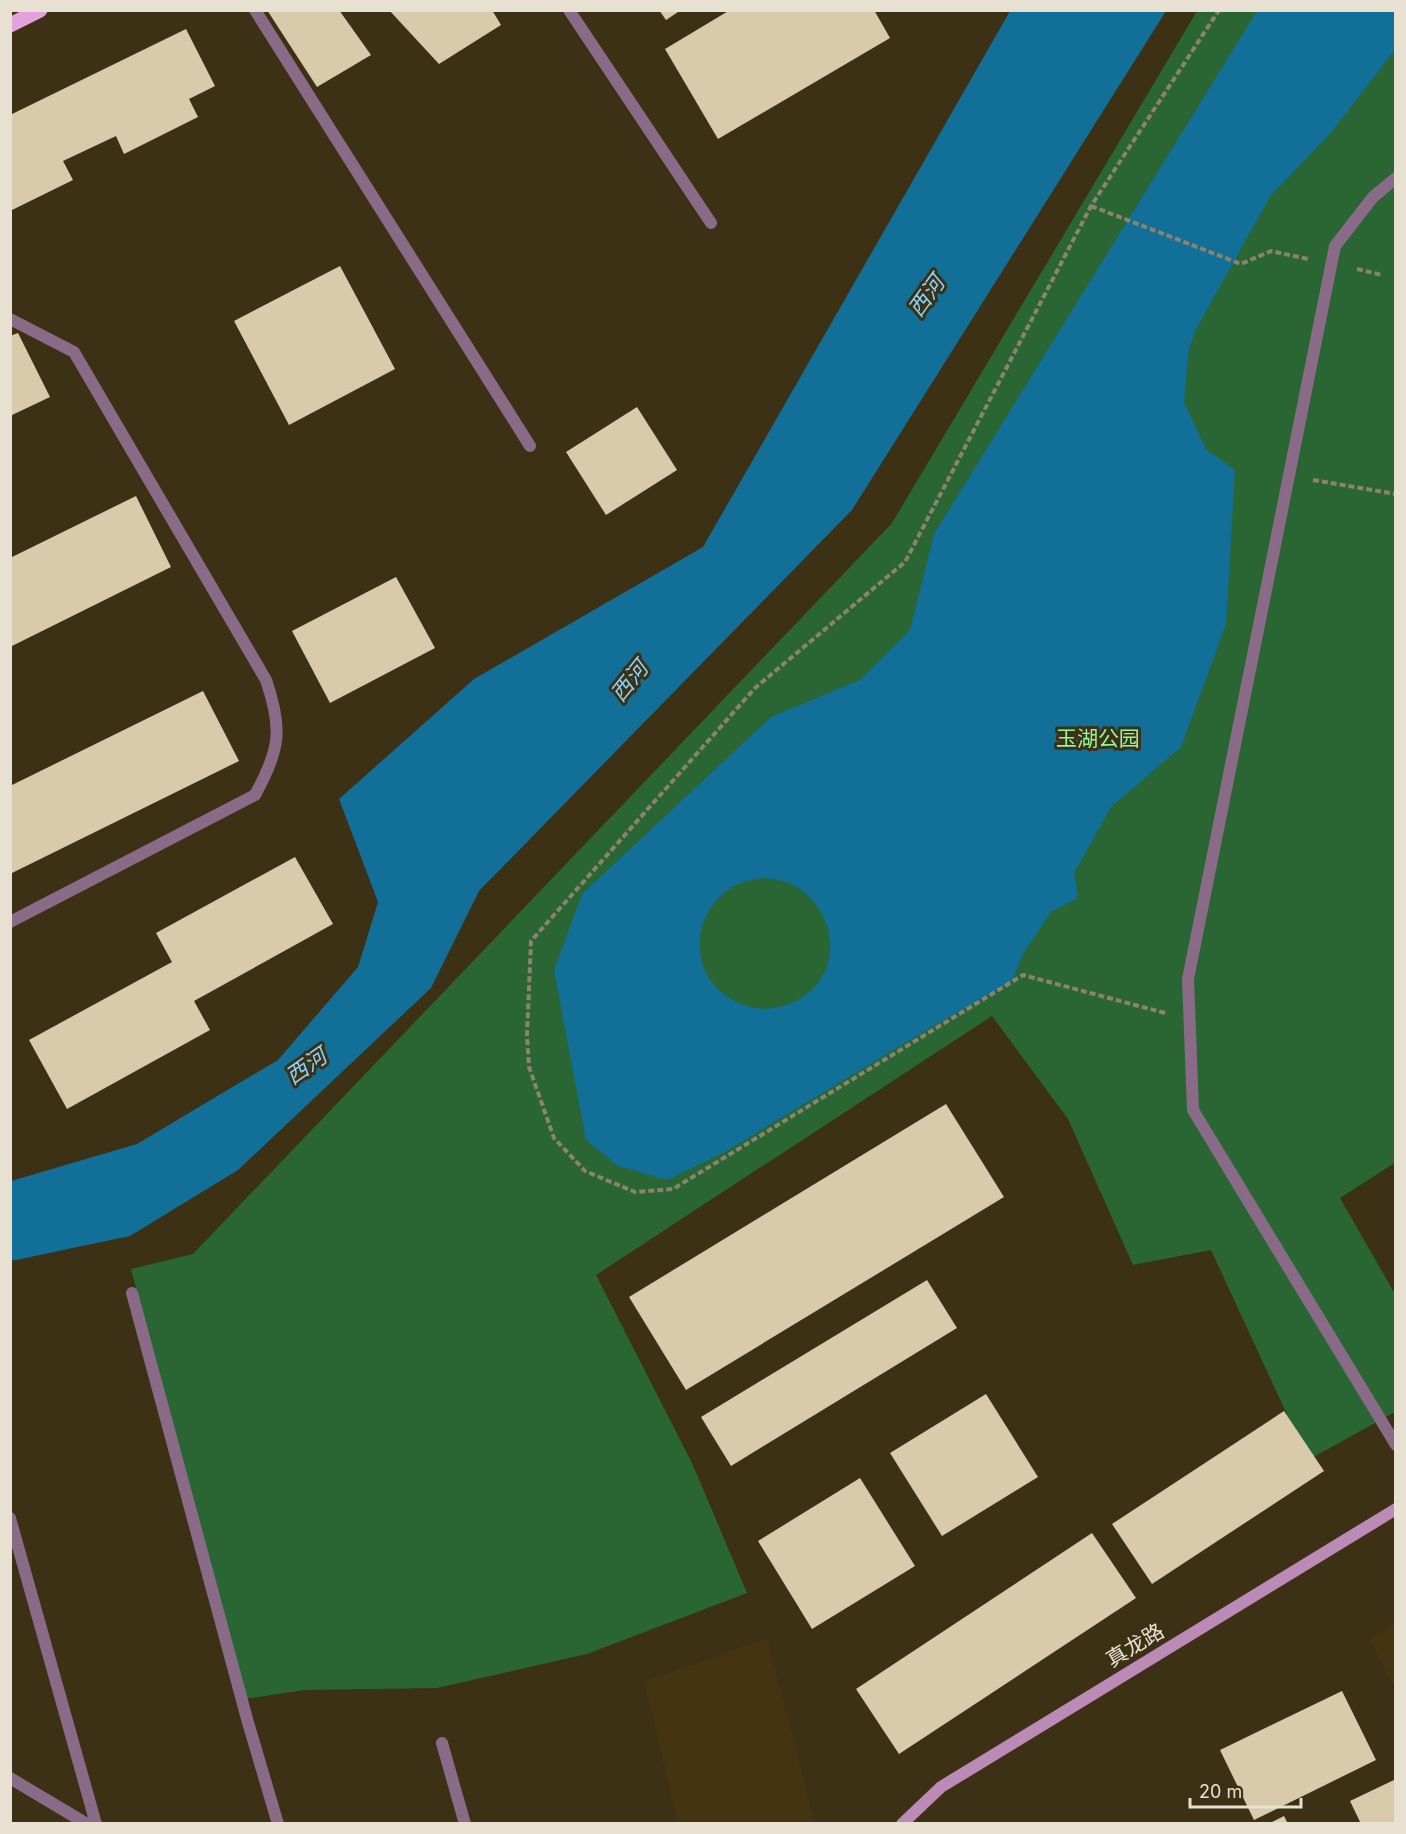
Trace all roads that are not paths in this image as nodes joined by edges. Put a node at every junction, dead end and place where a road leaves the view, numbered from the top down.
1 (40, 10) edge
2 (255, 10) edge
3 (569, 10) edge
4 (10, 26) edge
5 (1395, 178) edge
6 (711, 223) dead end
7 (10, 319) edge
8 (530, 446) dead end
9 (10, 922) edge
10 (132, 1293) dead end
11 (1395, 1445) edge
12 (1395, 1509) edge
13 (10, 1518) edge
14 (442, 1743) dead end
15 (10, 1778) edge
16 (87, 1824) edge
17 (96, 1824) edge
18 (278, 1824) edge
19 (465, 1824) edge
20 (902, 1824) edge

1 - 4 main road
2 - 8 street
3 - 6 street
5 - 11 street
7 - 9 street
10 - 18 street
12 - 20 main road, 真龙路
13 - 17 street
14 - 19 street
15 - 16 street

